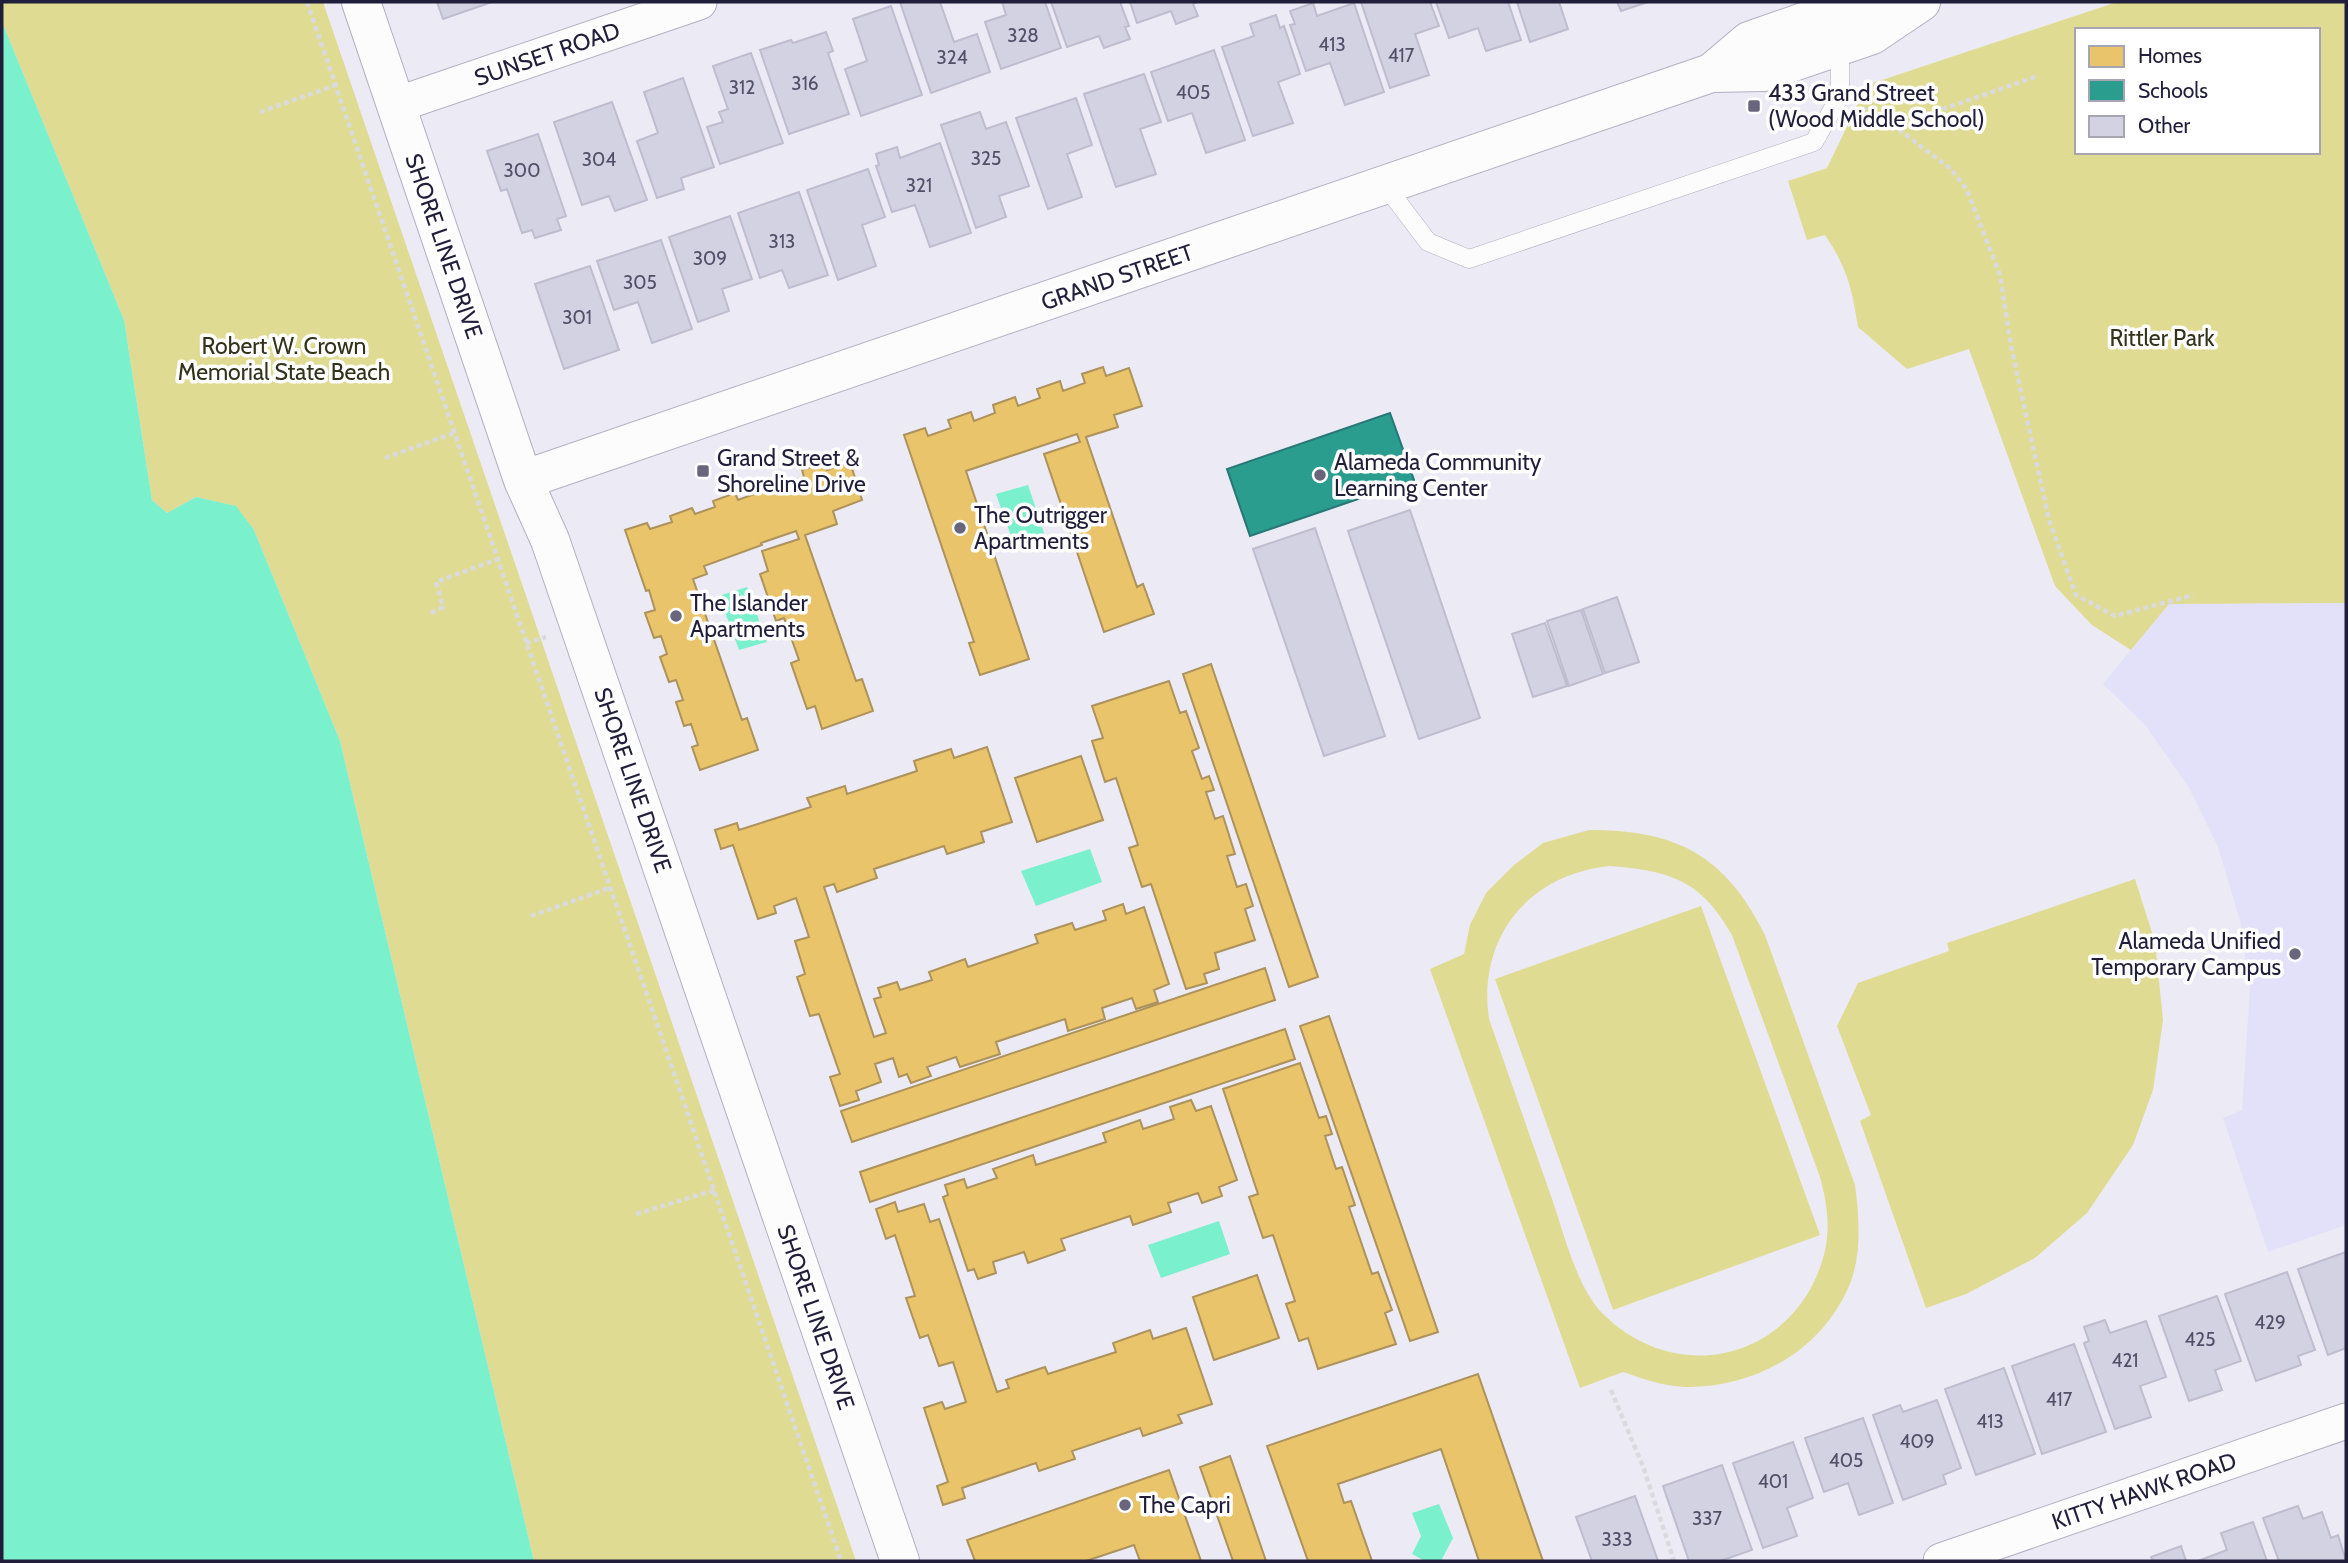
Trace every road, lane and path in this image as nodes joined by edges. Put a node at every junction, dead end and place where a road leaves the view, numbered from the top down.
1 (307, 2) edge
2 (360, 2) edge
3 (699, 2) edge
4 (1919, 3) edge
5 (1840, 46) junction
6 (1711, 73) junction
7 (2038, 76) dead end
8 (335, 85) junction
9 (1840, 96) junction
10 (396, 105) junction
11 (260, 112) dead end
12 (1894, 126) junction
13 (1385, 185) junction
14 (454, 433) junction
15 (384, 458) dead end
16 (523, 480) junction
17 (498, 559) junction
18 (2193, 595) dead end
19 (432, 613) dead end
20 (545, 637) dead end
21 (526, 643) junction
22 (610, 888) junction
23 (531, 916) dead end
24 (715, 1190) junction
25 (636, 1214) dead end
26 (1611, 1390) dead end
27 (2346, 1421) edge
28 (841, 1561) edge
29 (900, 1561) edge
30 (1674, 1561) edge
31 (1941, 1561) edge

1 - 8 path
2 - 10 street, SHORE LINE DRIVE
3 - 10 street, SUNSET ROAD
4 - 5 street, GRAND STREET
4 - 6 street, GRAND STREET
5 - 6 street, GRAND STREET
5 - 9 lane
6 - 13 street, GRAND STREET
7 - 12 path
8 - 11 path
8 - 14 path
9 - 12 path
9 - 13 lane
10 - 16 street, SHORE LINE DRIVE
12 - 18 path
13 - 16 street, GRAND STREET
14 - 15 path
14 - 17 path
16 - 29 street, SHORE LINE DRIVE
17 - 19 path
17 - 21 path
20 - 21 path
21 - 22 path
22 - 23 path
22 - 24 path
24 - 25 path
24 - 28 path
26 - 30 path
27 - 31 street, KITTY HAWK ROAD

